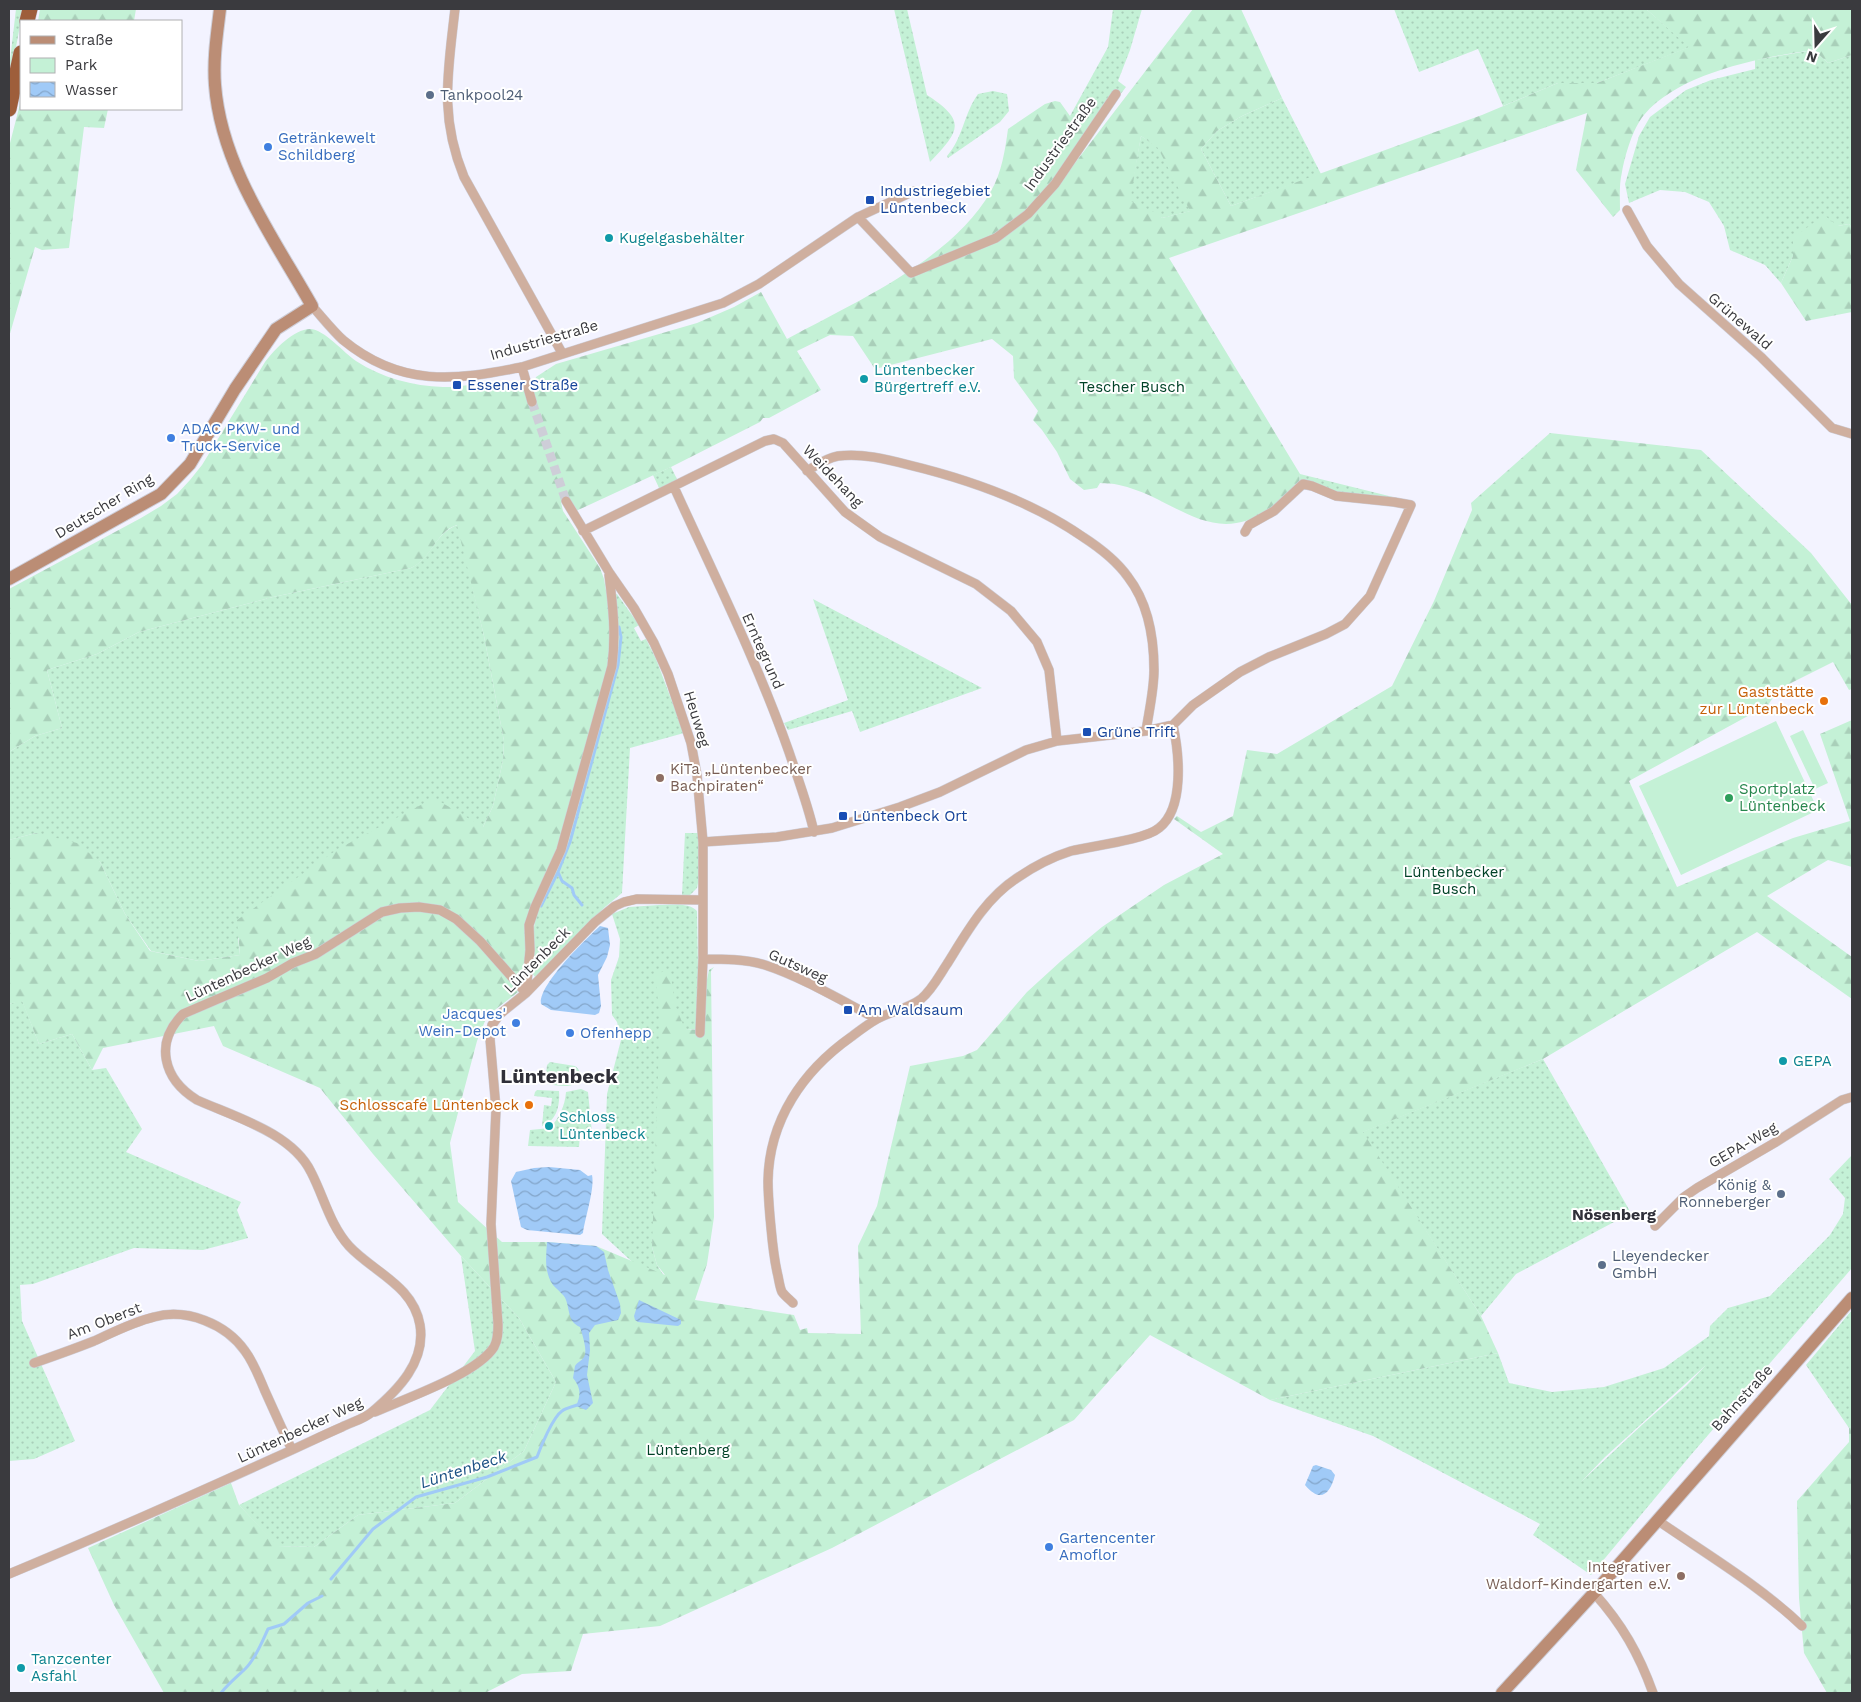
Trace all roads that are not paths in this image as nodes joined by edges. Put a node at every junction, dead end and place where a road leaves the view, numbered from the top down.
1 (220, 9) edge
2 (455, 9) edge
3 (20, 59) edge
4 (1116, 94) dead end
5 (9, 109) edge
6 (914, 191) dead end
7 (1627, 210) dead end
8 (858, 217) junction
9 (312, 306) junction
10 (562, 353) junction
11 (522, 367) junction
12 (532, 402) tunnel mouth
13 (1852, 434) edge
14 (807, 471) junction
15 (674, 487) junction
16 (566, 501) tunnel mouth
17 (583, 531) junction
18 (1245, 532) dead end
19 (608, 572) junction
20 (9, 579) edge
21 (1173, 726) junction
22 (1146, 731) junction
23 (1057, 741) junction
24 (814, 832) junction
25 (703, 842) junction
26 (703, 900) junction
27 (703, 959) junction
28 (526, 993) junction
29 (877, 1019) junction
30 (700, 1034) dead end
31 (1852, 1097) edge
32 (1654, 1226) dead end
33 (1852, 1298) edge
34 (793, 1303) dead end
35 (34, 1363) dead end
36 (370, 1414) junction
37 (292, 1450) junction
38 (1657, 1520) junction
39 (9, 1574) edge
40 (1594, 1593) junction
41 (1802, 1626) dead end
42 (1502, 1693) edge
43 (1653, 1693) edge

1 - 9 street, Industriestraße
2 - 10 street
3 - 5 highway
4 - 8 street, Industriestraße
6 - 8 street, Industriestraße
7 - 13 street, Grünewald
8 - 10 street, Industriestraße
9 - 11 street, Industriestraße
9 - 20 street, Deutscher Ring
10 - 11 street, Industriestraße
11 - 12 street
14 - 15 street, Weidehang
14 - 22 street
14 - 23 street, Weidehang
15 - 17 street, Weidehang
15 - 24 street, Erntegrund
16 - 17 street, Heuweg
17 - 19 street, Heuweg
18 - 21 street
19 - 25 street, Heuweg
19 - 28 street
21 - 22 street
21 - 29 street
22 - 23 street
23 - 24 street
24 - 25 street
25 - 26 street, Heuweg
26 - 27 street, Heuweg
26 - 28 street, Lüntenbeck
27 - 29 street, Gutsweg
27 - 30 street, Heuweg
28 - 36 street, Lüntenbeck
28 - 36 street, Lüntenbecker Weg
29 - 34 street
31 - 32 street, GEPA-Weg
33 - 38 street, Bahnstraße
35 - 37 street, Am Oberst
36 - 37 street, Lüntenbecker Weg
37 - 39 street, Lüntenbecker Weg
38 - 40 street, Bahnstraße
38 - 41 street
40 - 42 street, Bahnstraße
40 - 43 street

